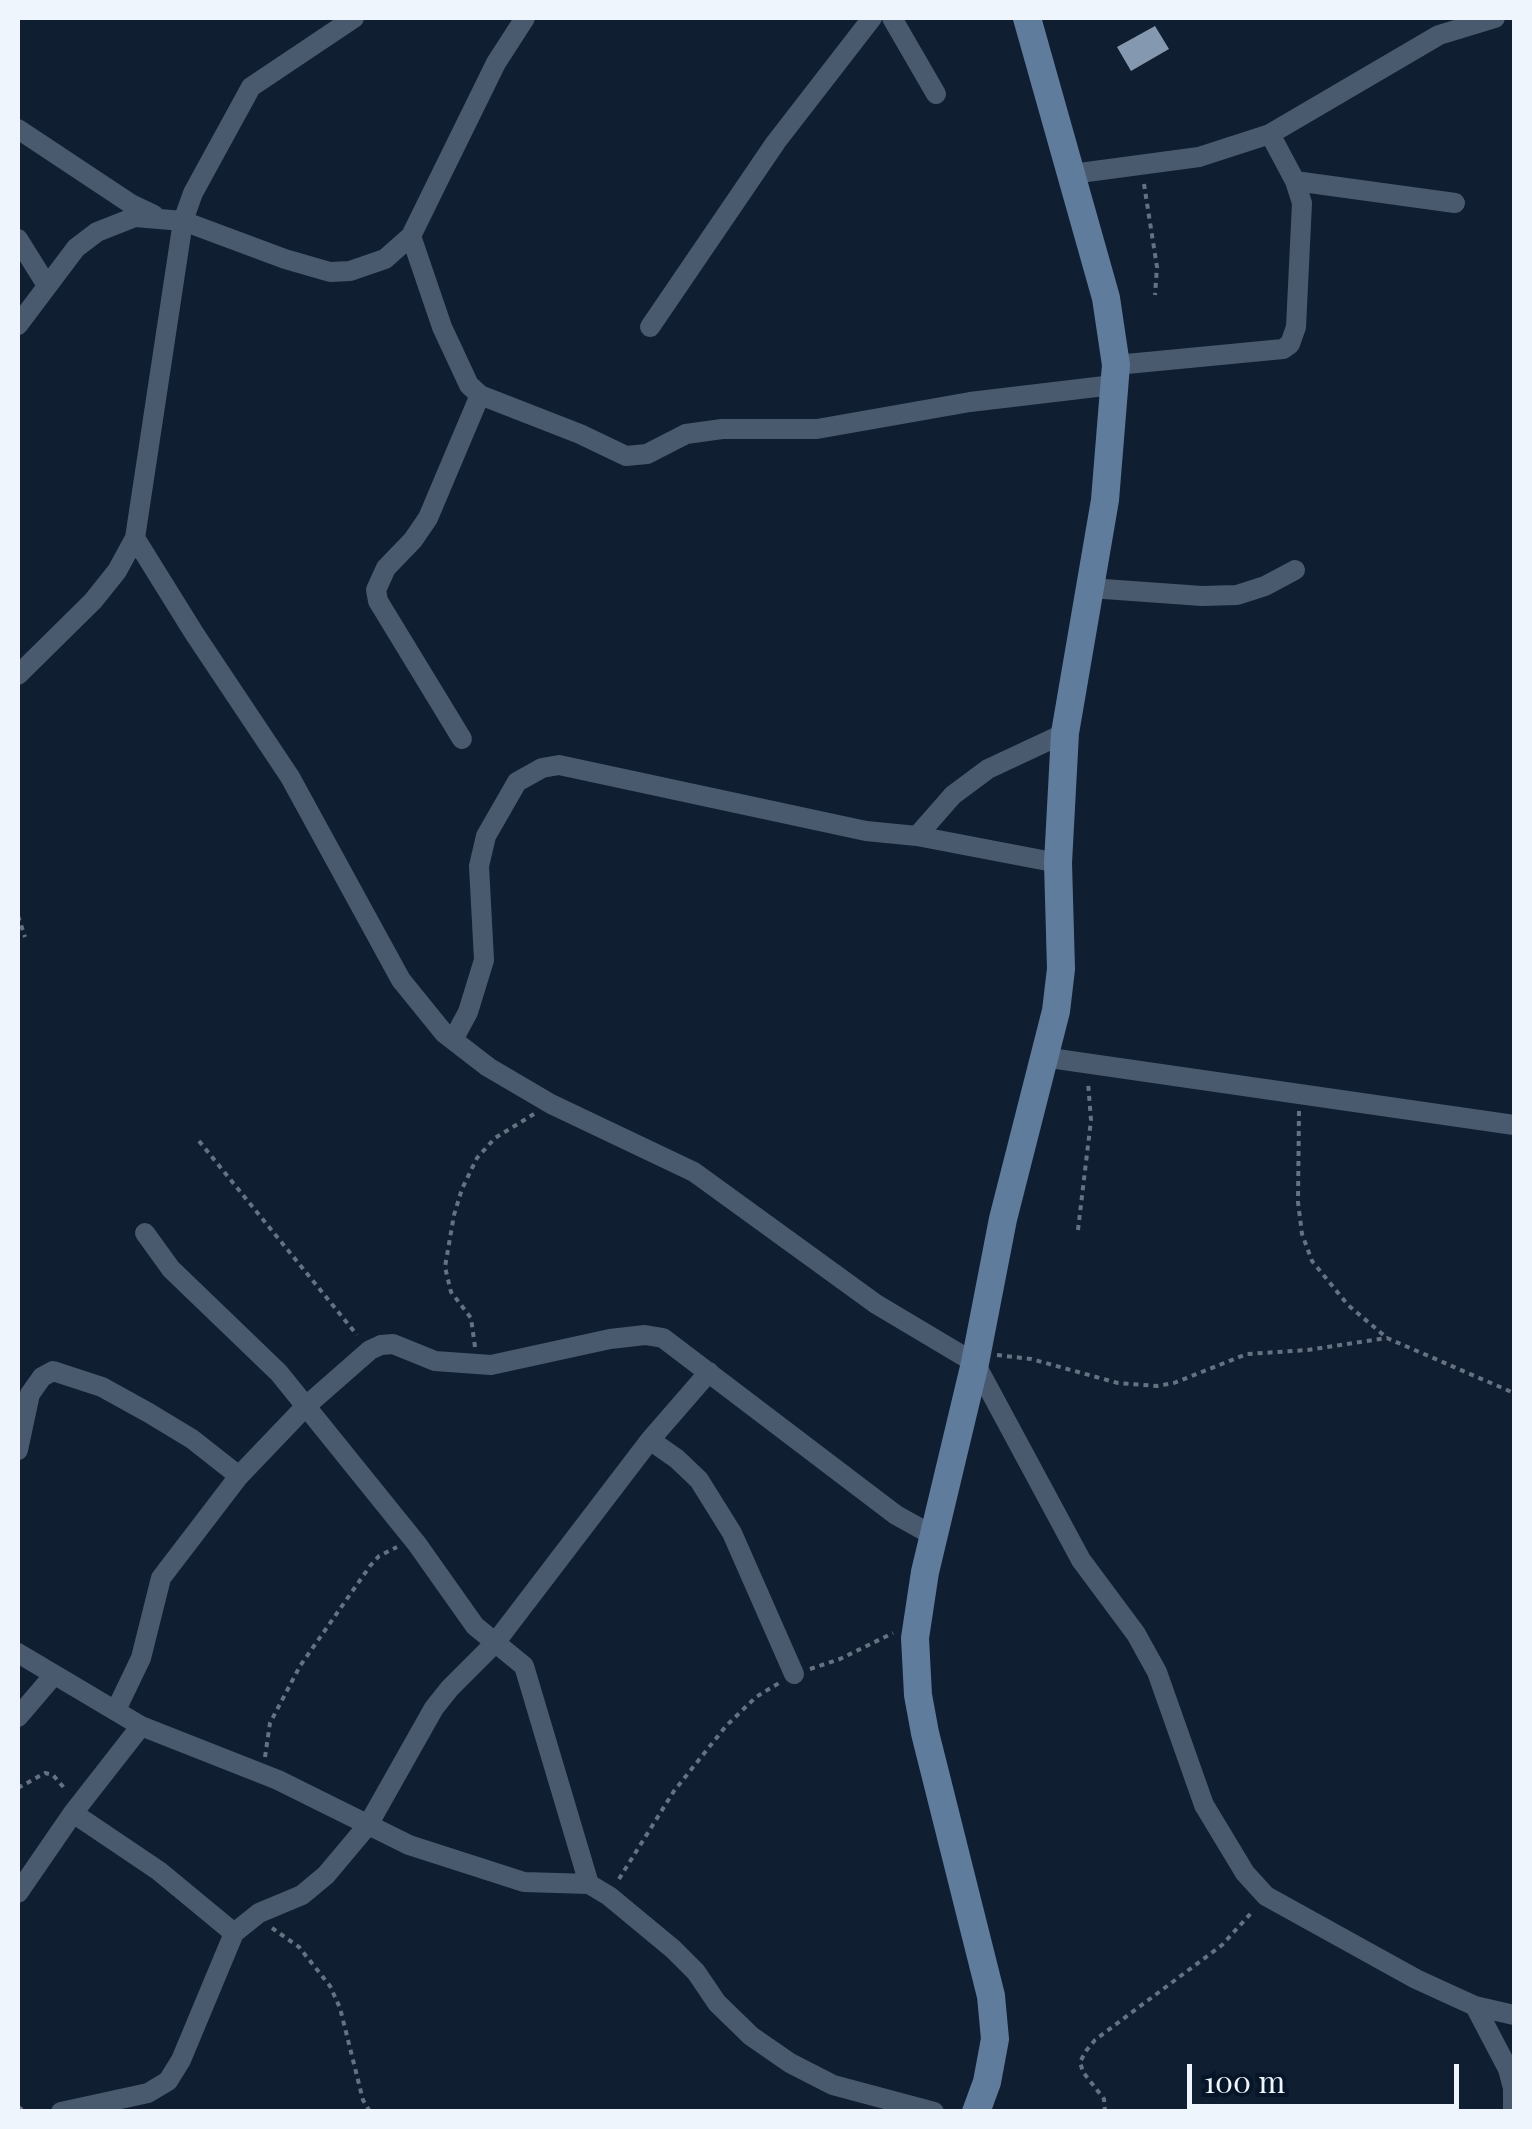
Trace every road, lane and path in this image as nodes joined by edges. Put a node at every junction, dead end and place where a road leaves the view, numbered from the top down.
1 (354, 18) edge
2 (525, 18) edge
3 (872, 18) edge
4 (892, 18) edge
5 (1027, 18) edge
6 (1496, 18) edge
7 (936, 94) dead end
8 (18, 129) edge
9 (1270, 134) junction
10 (1142, 165) junction
11 (1072, 174) junction
12 (1295, 181) junction
13 (1455, 202) dead end
14 (160, 218) junction
15 (183, 221) junction
16 (411, 236) junction
17 (18, 239) edge
18 (46, 284) junction
19 (1154, 295) dead end
20 (18, 326) edge
21 (650, 328) dead end
22 (1114, 375) junction
23 (480, 395) junction
24 (134, 538) junction
25 (1295, 570) dead end
26 (1090, 588) junction
27 (18, 675) edge
28 (1065, 733) junction
29 (462, 739) dead end
30 (917, 836) junction
31 (1058, 862) junction
32 (18, 916) edge
33 (25, 938) dead end
34 (454, 1040) junction
35 (1043, 1058) junction
36 (1086, 1062) junction
37 (1300, 1096) junction
38 (551, 1104) junction
39 (1514, 1126) edge
40 (199, 1142) dead end
41 (1078, 1230) dead end
42 (145, 1232) dead end
43 (1387, 1338) junction
44 (370, 1350) junction
45 (976, 1357) junction
46 (476, 1364) junction
47 (709, 1372) junction
48 (1514, 1393) edge
49 (305, 1407) junction
50 (650, 1440) junction
51 (18, 1450) edge
52 (240, 1476) junction
53 (934, 1536) junction
54 (417, 1544) junction
55 (918, 1624) junction
56 (496, 1643) junction
57 (18, 1653) edge
58 (794, 1674) junction
59 (53, 1676) junction
60 (116, 1710) junction
61 (18, 1717) edge
62 (141, 1726) junction
63 (262, 1774) junction
64 (18, 1788) edge
65 (73, 1813) junction
66 (368, 1825) junction
67 (588, 1884) junction
68 (18, 1892) edge
69 (609, 1896) junction
70 (1266, 1896) junction
71 (259, 1913) junction
72 (234, 1934) junction
73 (1474, 2006) junction
74 (1514, 2015) edge
75 (18, 2107) edge
76 (26, 2112) edge
77 (60, 2112) edge
78 (370, 2112) edge
79 (934, 2112) edge
80 (976, 2112) edge
81 (1106, 2112) edge
82 (1512, 2112) edge

1 - 15 street
2 - 16 street
3 - 21 street
4 - 7 street
5 - 11 main road
6 - 9 street
8 - 14 street
9 - 10 street
9 - 12 street
10 - 11 street
10 - 19 path
11 - 22 main road
12 - 13 street
12 - 22 street
14 - 15 street
14 - 18 street
15 - 16 street
15 - 24 street
16 - 23 street
17 - 18 street
18 - 20 street
22 - 23 street
22 - 26 main road
23 - 29 street
24 - 27 street
24 - 34 street
25 - 26 street
26 - 28 main road
28 - 30 street
28 - 31 main road
30 - 31 street
30 - 34 street
31 - 35 main road
32 - 33 path
34 - 38 street
35 - 36 street
35 - 45 main road
36 - 37 street
36 - 41 path
37 - 39 street
37 - 43 path
38 - 45 street
38 - 46 path
40 - 44 path
42 - 49 street
43 - 45 path
43 - 48 path
44 - 46 street
44 - 49 street
45 - 53 main road
45 - 70 street
46 - 47 street
47 - 50 street
47 - 53 street
49 - 52 street
49 - 54 street
50 - 56 street
50 - 58 street
51 - 52 street
52 - 60 street
53 - 55 main road
54 - 56 street
54 - 63 path
55 - 58 path
55 - 80 main road
56 - 66 street
56 - 67 street
57 - 59 street
58 - 69 path
59 - 60 street
59 - 61 street
60 - 62 street
62 - 63 street
62 - 65 street
63 - 66 street
64 - 65 path
65 - 68 street
65 - 72 street
66 - 67 street
66 - 71 street
67 - 69 street
69 - 79 street
70 - 73 street
70 - 81 path
71 - 72 street
71 - 78 path
72 - 77 street
73 - 74 street
73 - 82 street
75 - 76 path

